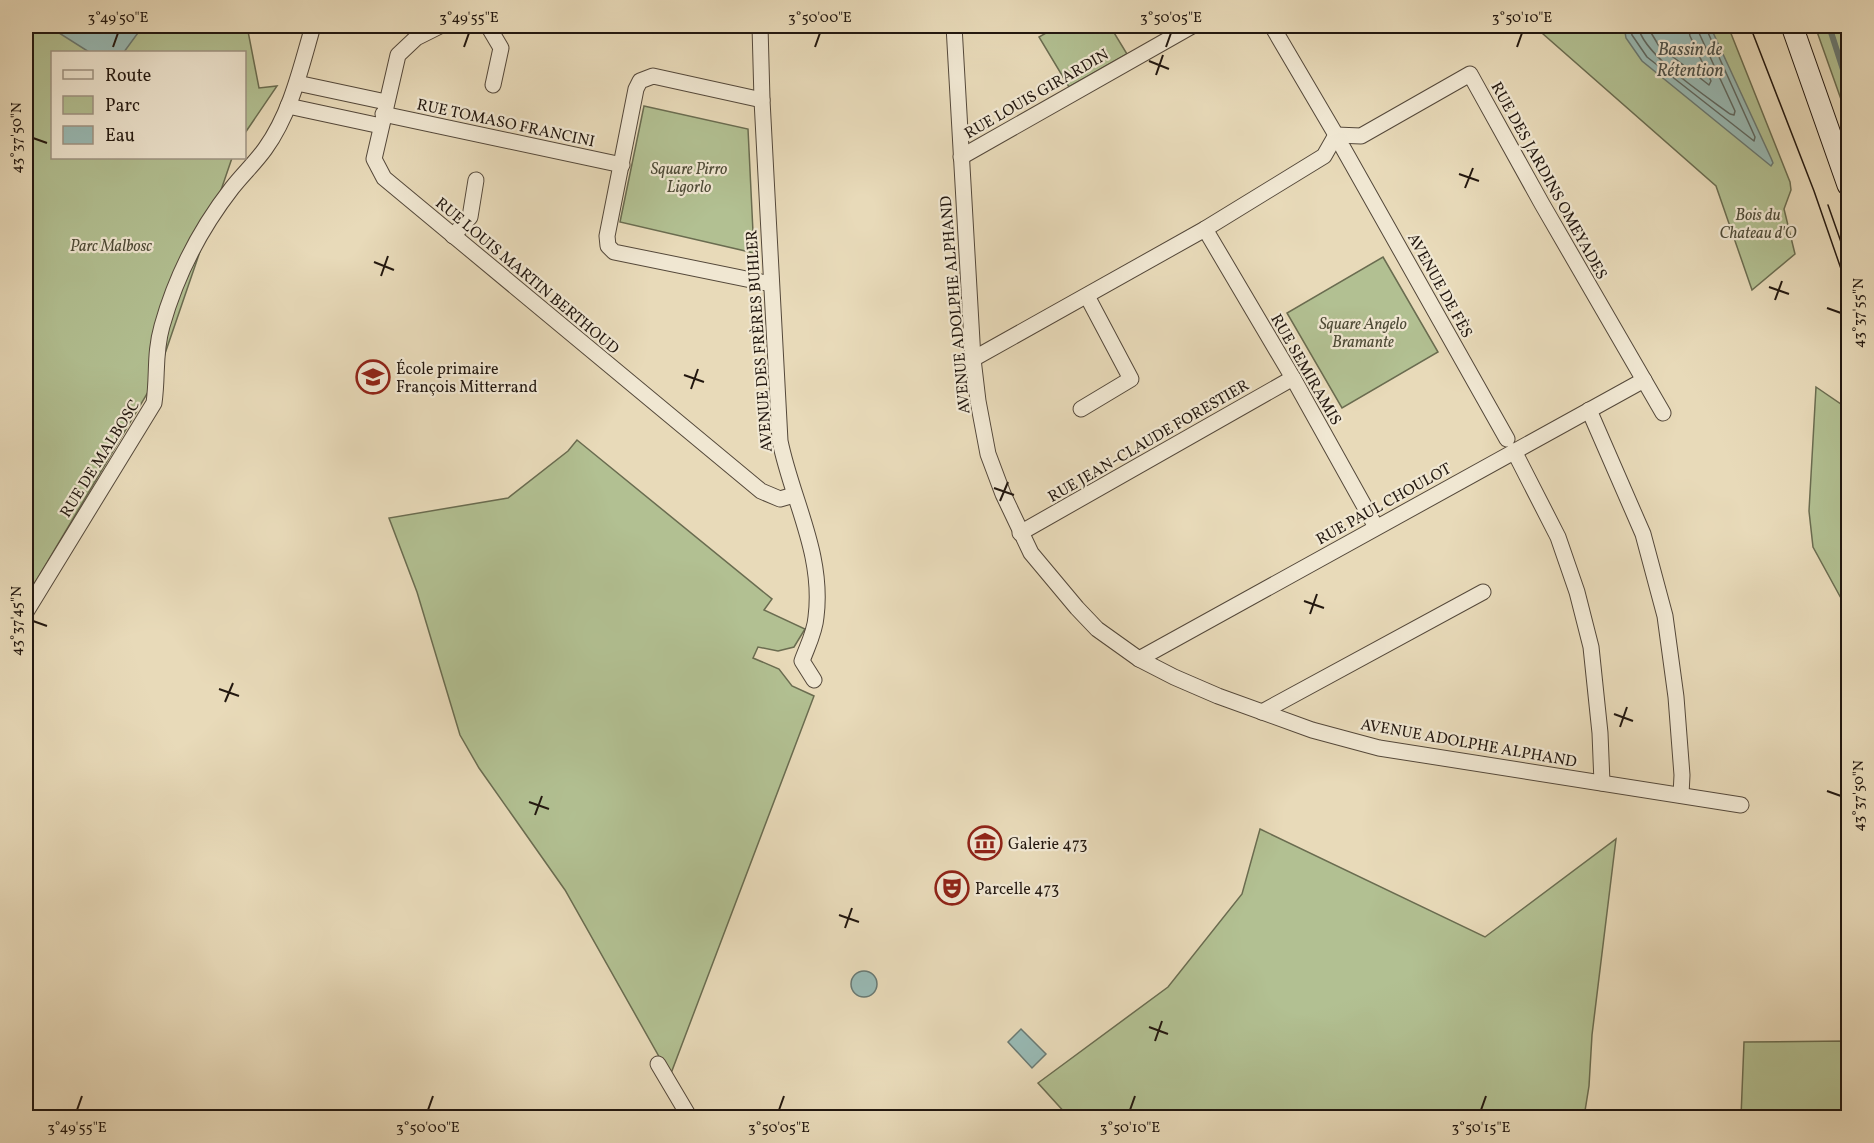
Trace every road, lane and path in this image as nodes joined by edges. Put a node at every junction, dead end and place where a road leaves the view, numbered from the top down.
1 (313, 26) edge
2 (440, 26) edge
3 (488, 26) edge
4 (760, 26) edge
5 (954, 26) edge
6 (1192, 26) edge
7 (1272, 26) edge
8 (1792, 26) edge
9 (297, 83) junction
10 (493, 85) dead end
11 (762, 100) junction
12 (288, 106) junction
13 (383, 114) junction
14 (1340, 142) junction
15 (961, 157) junction
16 (622, 165) junction
17 (476, 180) dead end
18 (1848, 185) edge
19 (1205, 229) junction
20 (453, 236) junction
21 (771, 284) junction
22 (1087, 296) junction
23 (973, 358) junction
24 (1293, 378) junction
25 (1644, 380) junction
26 (1081, 409) dead end
27 (1588, 410) junction
28 (1663, 413) dead end
29 (1511, 445) junction
30 (794, 495) junction
31 (1376, 527) junction
32 (1020, 533) junction
33 (1482, 592) dead end
34 (26, 612) edge
35 (1139, 659) junction
36 (814, 680) dead end
37 (1262, 712) junction
38 (1602, 783) junction
39 (1681, 795) junction
40 (1741, 805) dead end
41 (658, 1064) dead end
42 (690, 1118) edge

1 - 9 street, RUE DE MALBOSC
2 - 13 street, RUE LOUIS MARTIN BERTHOUD
3 - 10 street
4 - 11 street, AVENUE DES FRÈRES BUHLER
5 - 15 street, AVENUE ADOLPHE ALPHAND
6 - 15 street, RUE LOUIS GIRARDIN
7 - 14 street, AVENUE DE FÈS
8 - 18 main road
9 - 12 street, RUE DE MALBOSC
9 - 13 street, RUE TOMASO FRANCINI
11 - 16 street
11 - 21 street, AVENUE DES FRÈRES BUHLER
12 - 13 street, RUE TOMASO FRANCINI
12 - 34 street, RUE DE MALBOSC
13 - 16 street, RUE TOMASO FRANCINI
13 - 20 street, RUE LOUIS MARTIN BERTHOUD
14 - 19 street
14 - 25 street, RUE DES JARDINS OMEYADES
14 - 29 street, AVENUE DE FÈS
15 - 23 street, AVENUE ADOLPHE ALPHAND
16 - 21 street
17 - 20 street
19 - 22 street
19 - 24 street, RUE SEMIRAMIS
20 - 30 street, RUE LOUIS MARTIN BERTHOUD
21 - 30 street, AVENUE DES FRÈRES BUHLER
22 - 23 street
22 - 26 street
23 - 32 street, AVENUE ADOLPHE ALPHAND
24 - 31 street, RUE SEMIRAMIS
24 - 32 street, RUE JEAN-CLAUDE FORESTIER
25 - 27 street, RUE PAUL CHOULOT
25 - 28 street, RUE DES JARDINS OMEYADES
27 - 29 street, RUE PAUL CHOULOT
27 - 39 street
29 - 31 street, RUE PAUL CHOULOT
29 - 38 street, AVENUE DE FÈS
30 - 36 street, AVENUE DES FRÈRES BUHLER
31 - 35 street, RUE PAUL CHOULOT
32 - 35 street, AVENUE ADOLPHE ALPHAND
33 - 37 street
35 - 37 street, AVENUE ADOLPHE ALPHAND
37 - 38 street, AVENUE ADOLPHE ALPHAND
38 - 39 street, AVENUE ADOLPHE ALPHAND
39 - 40 street, AVENUE ADOLPHE ALPHAND
41 - 42 street

